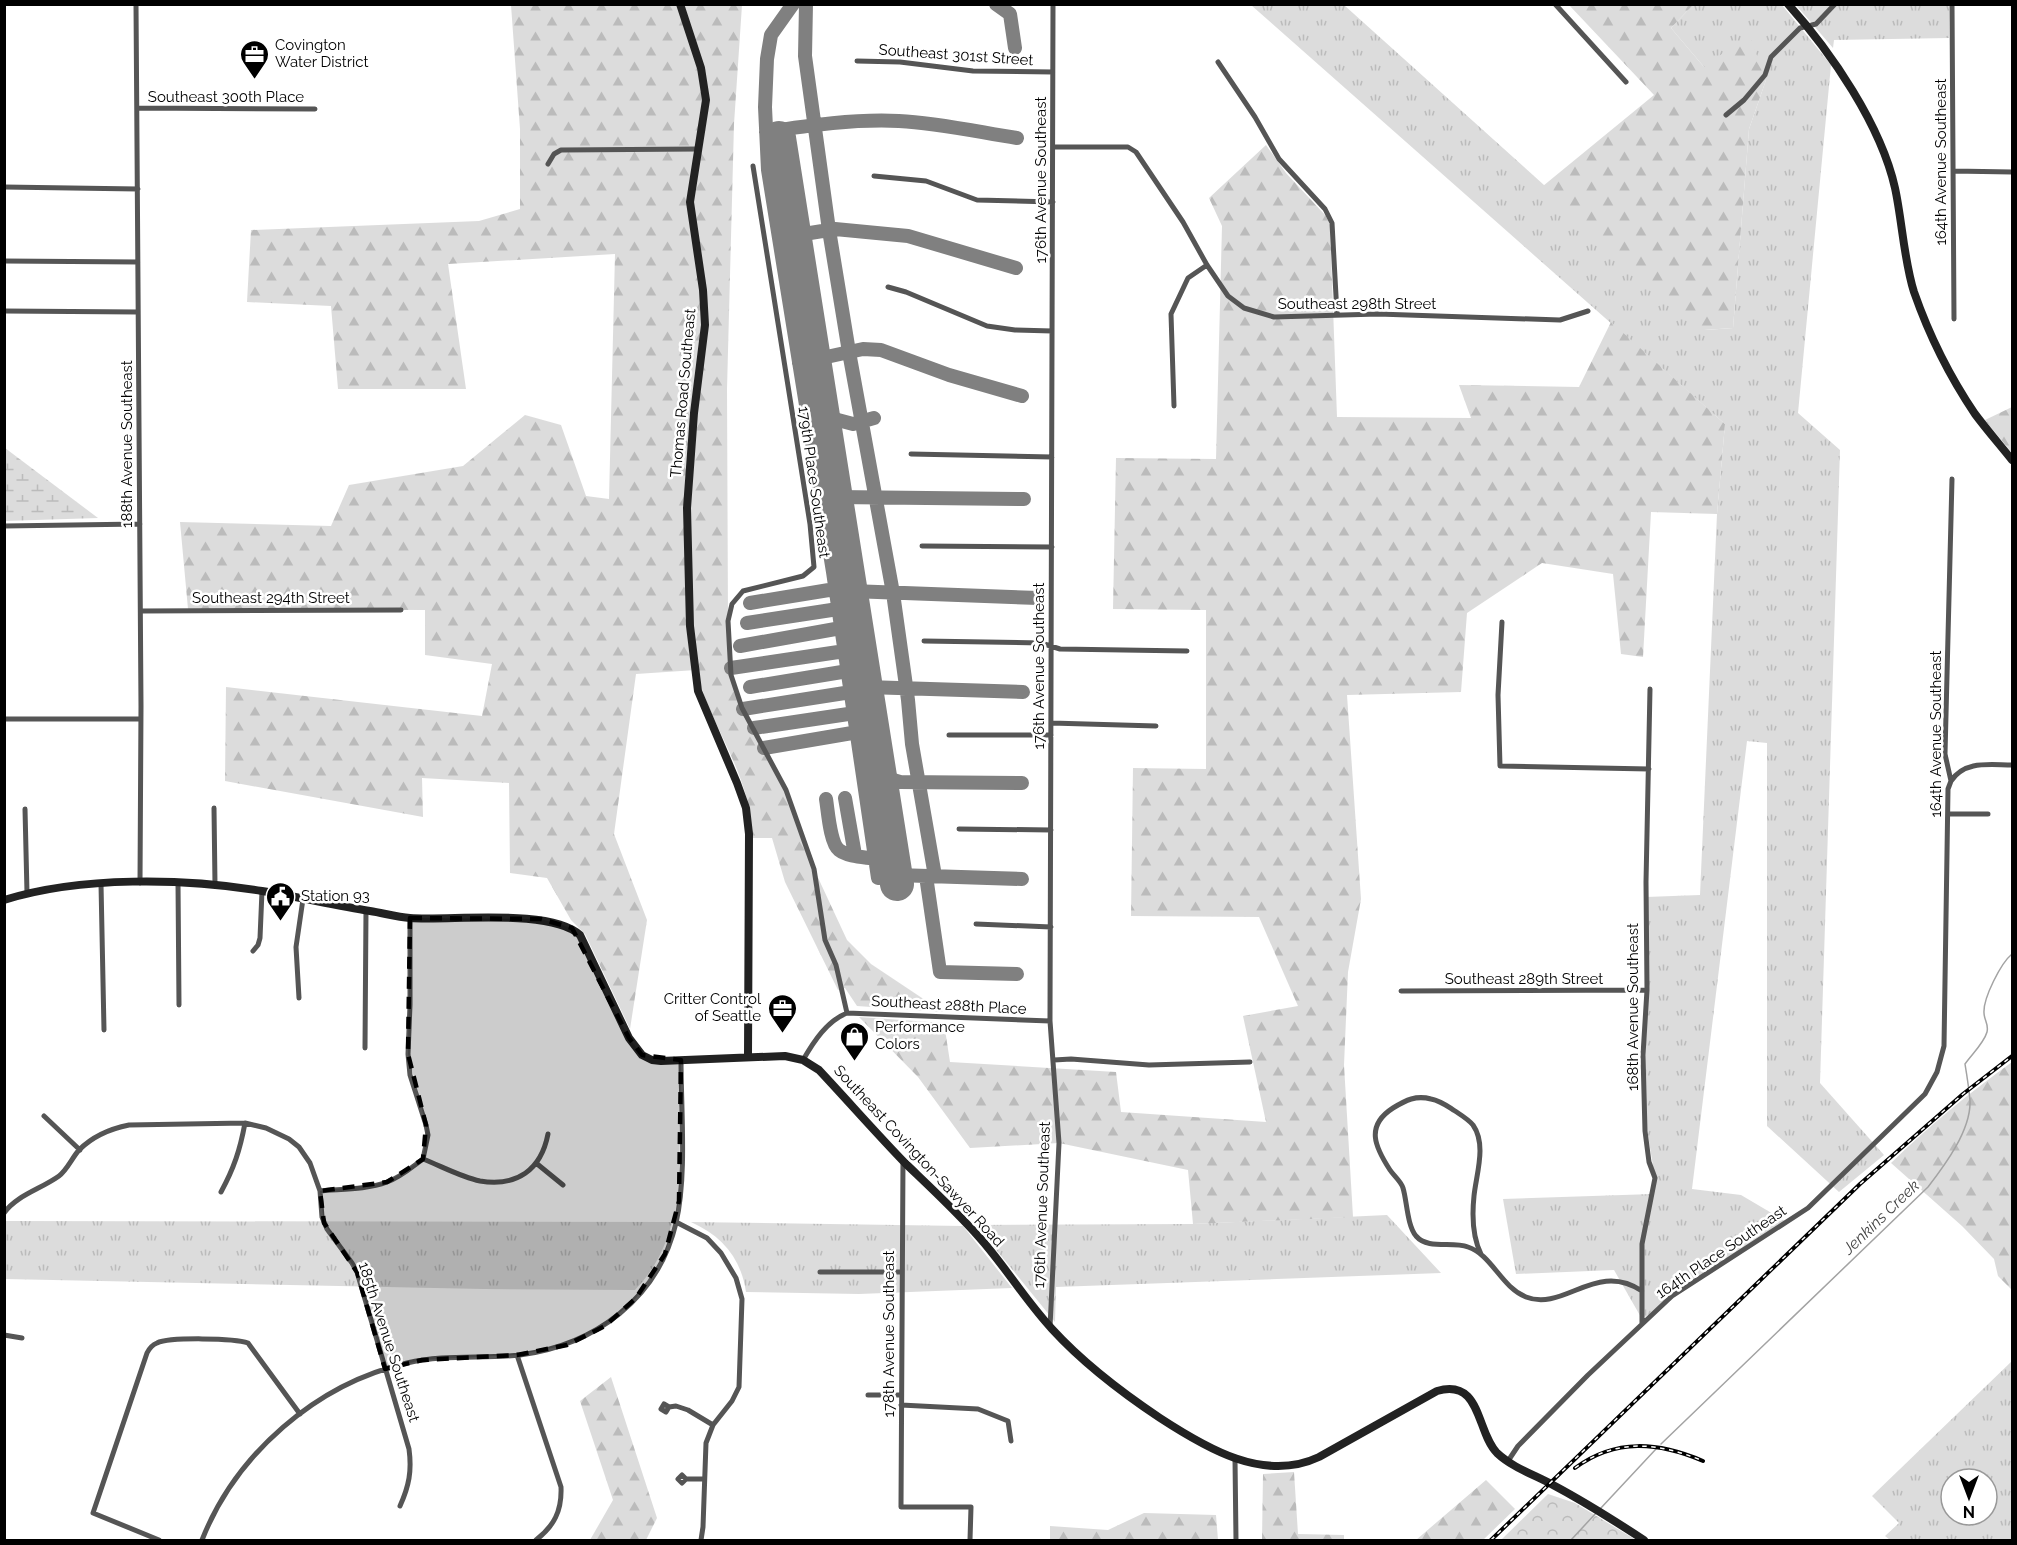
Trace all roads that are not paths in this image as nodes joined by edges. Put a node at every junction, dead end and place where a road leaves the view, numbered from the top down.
1 (136, 4) edge
2 (680, 4) edge
3 (1053, 4) edge
4 (1555, 4) edge
5 (1788, 4) edge
6 (1834, 4) edge
7 (1952, 4) edge
8 (1808, 27) junction
9 (857, 61) dead end
10 (1218, 62) dead end
11 (1053, 72) junction
12 (1626, 82) dead end
13 (137, 108) junction
14 (315, 109) dead end
15 (1726, 115) dead end
16 (1053, 147) junction
17 (699, 149) junction
18 (548, 164) dead end
19 (753, 166) dead end
20 (1953, 171) junction
21 (2013, 172) edge
22 (874, 176) dead end
23 (4, 187) edge
24 (138, 189) junction
25 (1053, 202) junction
26 (4, 261) edge
27 (138, 262) junction
28 (1207, 265) junction
29 (888, 287) dead end
30 (1588, 310) dead end
31 (4, 311) edge
32 (138, 312) junction
33 (1337, 314) junction
34 (1954, 319) dead end
35 (1052, 330) junction
36 (1174, 406) dead end
37 (911, 454) dead end
38 (1052, 457) junction
39 (2013, 460) edge
40 (1952, 479) dead end
41 (140, 524) junction
42 (4, 526) edge
43 (922, 546) dead end
44 (1052, 547) junction
45 (401, 610) dead end
46 (141, 611) junction
47 (1502, 622) dead end
48 (924, 641) dead end
49 (1052, 645) junction
50 (1187, 651) dead end
51 (1650, 689) dead end
52 (4, 719) edge
53 (141, 719) junction
54 (1051, 723) junction
55 (1156, 726) dead end
56 (949, 735) dead end
57 (1051, 735) junction
58 (2013, 765) edge
59 (1649, 769) junction
60 (1951, 781) junction
61 (214, 808) dead end
62 (25, 809) dead end
63 (1948, 814) junction
64 (1988, 814) dead end
65 (959, 829) dead end
66 (1051, 830) junction
67 (178, 882) junction
68 (140, 883) junction
69 (101, 884) junction
70 (215, 885) junction
71 (262, 891) junction
72 (27, 893) junction
73 (303, 899) junction
74 (4, 900) edge
75 (366, 910) junction
76 (410, 918) junction
77 (976, 924) dead end
78 (1051, 927) junction
79 (253, 951) dead end
80 (1647, 990) junction
81 (1401, 991) dead end
82 (299, 998) dead end
83 (179, 1005) dead end
84 (847, 1013) junction
85 (1050, 1021) junction
86 (104, 1030) dead end
87 (365, 1048) dead end
88 (748, 1056) junction
89 (681, 1060) junction
90 (803, 1060) junction
91 (1054, 1060) junction
92 (1250, 1062) dead end
93 (1925, 1094) joint
94 (44, 1116) dead end
95 (245, 1124) junction
96 (548, 1134) dead end
97 (80, 1150) junction
98 (423, 1159) junction
99 (903, 1160) junction
100 (536, 1163) junction
101 (563, 1185) dead end
102 (320, 1191) junction
103 (222, 1192) dead end
104 (5, 1212) edge
105 (676, 1222) junction
106 (1481, 1254) junction
107 (820, 1272) dead end
108 (901, 1272) junction
109 (1642, 1292) junction
110 (1642, 1323) junction
111 (1050, 1327) junction
112 (4, 1335) edge
113 (22, 1338) dead end
114 (518, 1355) junction
115 (384, 1369) junction
116 (868, 1395) dead end
117 (901, 1395) junction
118 (901, 1405) junction
119 (669, 1407) dead end
120 (300, 1414) junction
121 (713, 1425) junction
122 (1011, 1441) dead end
123 (1235, 1459) junction
124 (1508, 1461) junction
125 (686, 1479) dead end
126 (704, 1479) junction
127 (400, 1506) dead end
128 (159, 1540) edge
129 (202, 1540) edge
130 (536, 1540) edge
131 (701, 1540) edge
132 (970, 1540) edge
133 (1236, 1540) edge
134 (1644, 1540) edge

1 - 13 street, 188th Avenue Southeast
2 - 17 street, Thomas Road Southeast
3 - 11 street, 176th Avenue Southeast
4 - 12 street
5 - 8 street
6 - 8 street
7 - 20 street, 164th Avenue Southeast
8 - 15 street
8 - 39 street
9 - 11 street, Southeast 301st Street
10 - 33 street
11 - 16 street, 176th Avenue Southeast
13 - 14 street, Southeast 300th Place
13 - 24 street, 188th Avenue Southeast
16 - 25 street, 176th Avenue Southeast
16 - 28 street, Southeast 298th Street
17 - 18 street
17 - 88 street, Thomas Road Southeast
19 - 84 street, 179th Place Southeast
20 - 21 street
20 - 34 street, 164th Avenue Southeast
22 - 25 street
23 - 24 street
24 - 27 street, 188th Avenue Southeast
25 - 35 street, 176th Avenue Southeast
26 - 27 street
27 - 32 street, 188th Avenue Southeast
28 - 33 street, Southeast 298th Street
28 - 36 street
29 - 35 street
30 - 33 street, Southeast 298th Street
31 - 32 street
32 - 41 street, 188th Avenue Southeast
35 - 38 street, 176th Avenue Southeast
37 - 38 street
38 - 44 street, 176th Avenue Southeast
40 - 60 street, 164th Avenue Southeast
41 - 42 street
41 - 46 street, 188th Avenue Southeast
43 - 44 street
44 - 49 street, 176th Avenue Southeast
45 - 46 street, Southeast 294th Street
46 - 53 street, 188th Avenue Southeast
47 - 59 street
48 - 49 street
49 - 50 street
49 - 54 street, 176th Avenue Southeast
51 - 59 street, 168th Avenue Southeast
52 - 53 street
53 - 68 street, 188th Avenue Southeast
54 - 55 street
54 - 57 street, 176th Avenue Southeast
56 - 57 street
57 - 66 street, 176th Avenue Southeast
58 - 60 street
59 - 80 street, 168th Avenue Southeast
60 - 63 street, 164th Avenue Southeast
61 - 70 street
62 - 72 street
63 - 64 street
63 - 93 street, 164th Avenue Southeast
65 - 66 street
66 - 78 street, 176th Avenue Southeast
67 - 68 street, Southeast Covington-Sawyer Road
67 - 70 street, Southeast Covington-Sawyer Road
67 - 83 street
68 - 69 street, Southeast Covington-Sawyer Road
69 - 72 street, Southeast Covington-Sawyer Road
69 - 86 street
70 - 71 street, Southeast Covington-Sawyer Road
71 - 73 street, Southeast Covington-Sawyer Road
71 - 79 street
72 - 74 street, Southeast Covington-Sawyer Road
73 - 75 street, Southeast Covington-Sawyer Road
73 - 82 street
75 - 76 street, Southeast Covington-Sawyer Road
75 - 87 street
76 - 89 street, Southeast Covington-Sawyer Road
76 - 98 street
77 - 78 street
78 - 85 street, 176th Avenue Southeast
80 - 81 street, Southeast 289th Street
80 - 109 street, 168th Avenue Southeast
84 - 85 street, Southeast 288th Place
84 - 90 street
85 - 91 street, 176th Avenue Southeast
88 - 89 street, Southeast Covington-Sawyer Road
88 - 90 street, Southeast Covington-Sawyer Road
89 - 105 street
90 - 99 street, Southeast Covington-Sawyer Road
91 - 92 street
91 - 111 street, 176th Avenue Southeast
93 - 110 street, 164th Place Southeast
94 - 97 street
95 - 97 street, 185th Avenue Southeast
95 - 102 street, 185th Avenue Southeast
95 - 103 street
96 - 100 street
97 - 104 street, 185th Avenue Southeast
98 - 100 street
98 - 102 street
99 - 108 street, 178th Avenue Southeast
99 - 111 street, Southeast Covington-Sawyer Road
100 - 101 street
102 - 115 street, 185th Avenue Southeast
105 - 114 street
105 - 121 street
106 - 106 street
106 - 109 street
107 - 108 street
108 - 117 street, 178th Avenue Southeast
109 - 110 street, 168th Avenue Southeast
110 - 124 street, 164th Place Southeast
111 - 123 street, Southeast Covington-Sawyer Road
112 - 113 street
114 - 115 street
114 - 130 street
115 - 120 street
115 - 127 street, 185th Avenue Southeast
116 - 117 street
117 - 118 street, 178th Avenue Southeast
118 - 122 street
118 - 132 street, 178th Avenue Southeast
119 - 121 street
120 - 128 street
120 - 129 street
121 - 126 street
123 - 124 street, Southeast Covington-Sawyer Road
123 - 133 street
124 - 134 street
125 - 126 street
126 - 131 street

